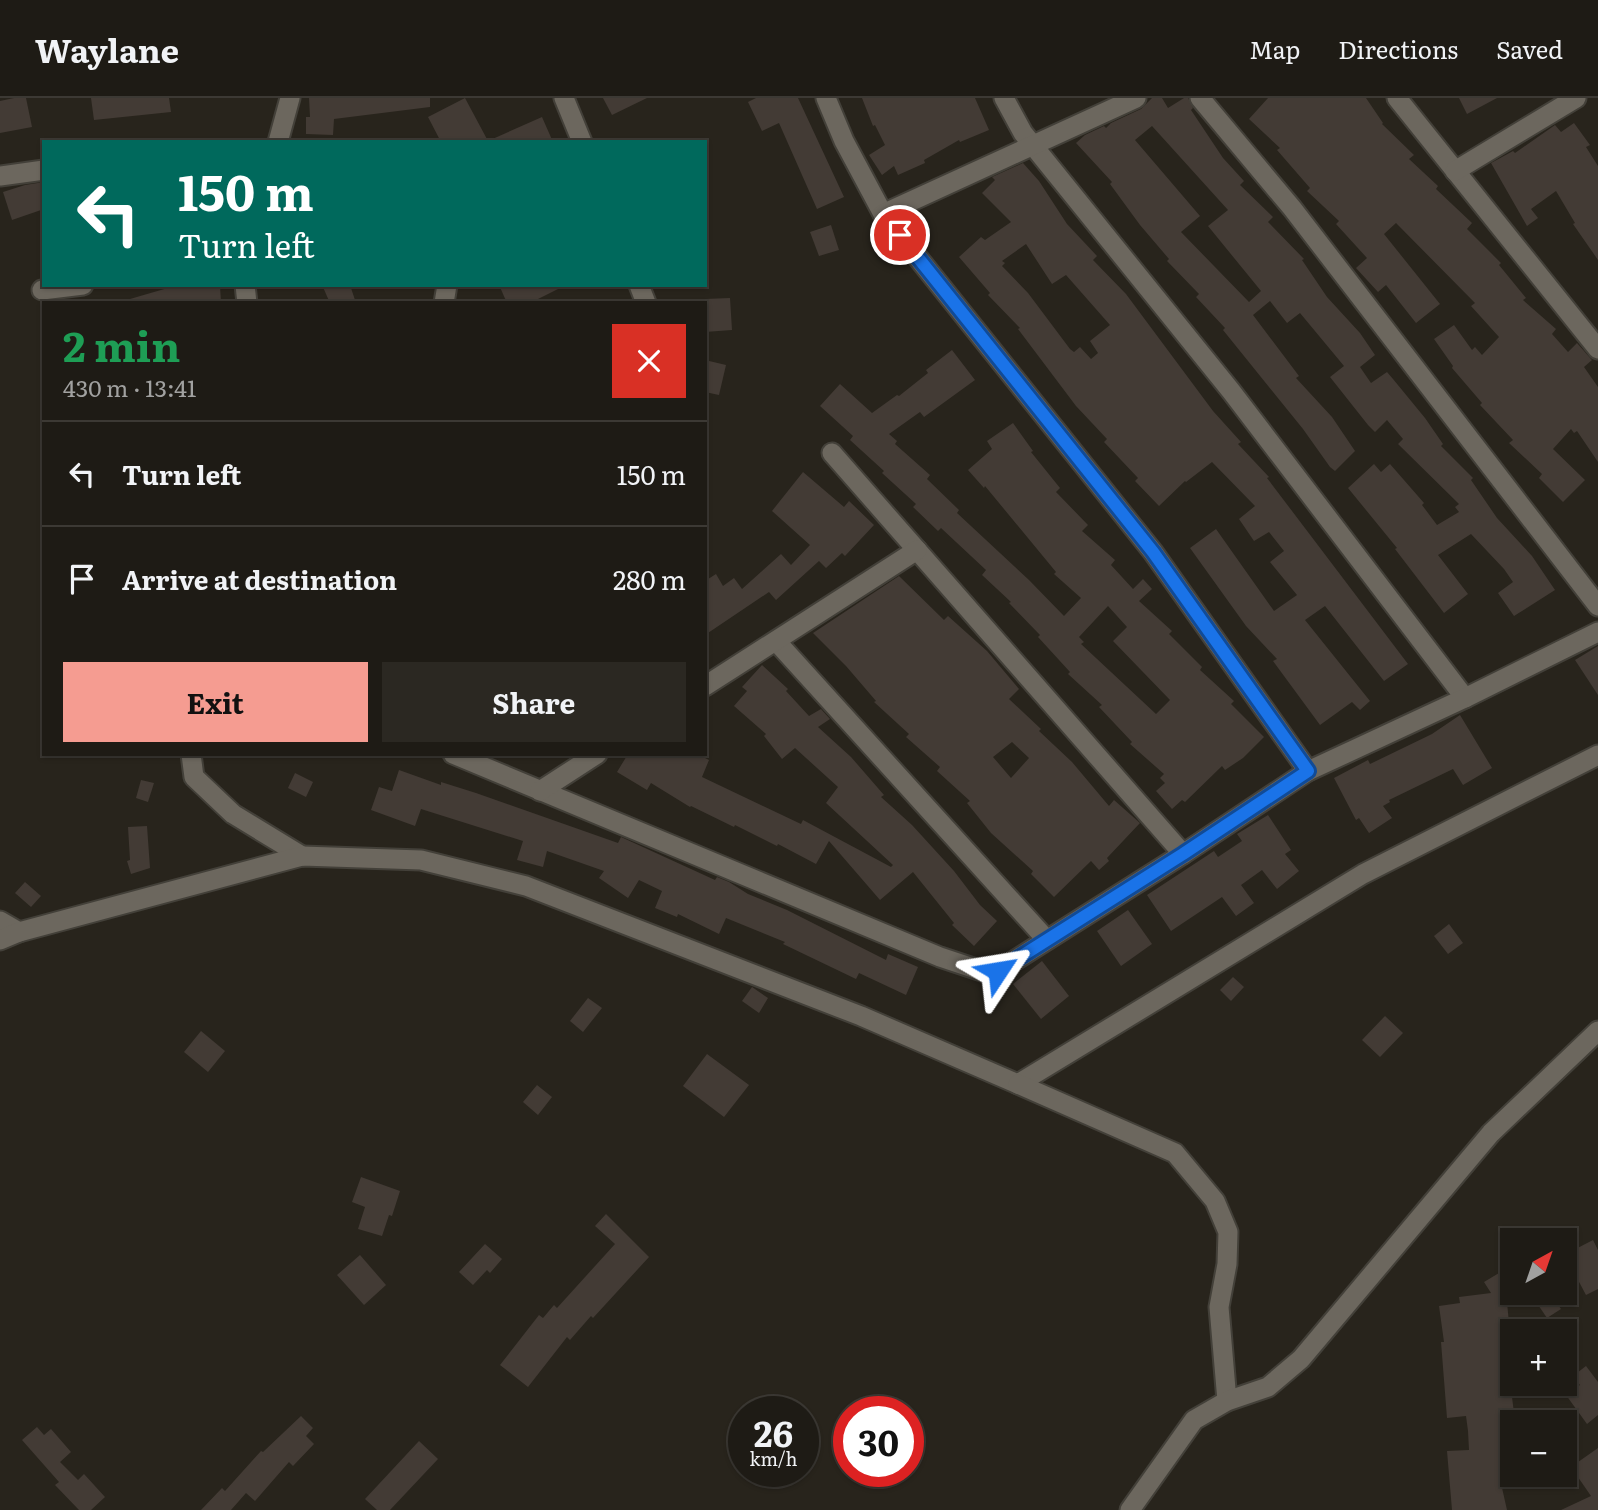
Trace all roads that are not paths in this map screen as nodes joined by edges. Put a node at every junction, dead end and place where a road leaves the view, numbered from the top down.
1 (290, 98) edge
2 (565, 98) edge
3 (826, 98) edge
4 (1003, 98) edge
5 (1136, 98) edge
6 (1200, 98) edge
7 (1397, 98) edge
8 (1576, 98) edge
9 (279, 140) edge
10 (581, 140) edge
11 (1032, 145) junction
12 (42, 170) edge
13 (1455, 171) junction
14 (0, 176) edge
15 (883, 214) junction
16 (67, 287) edge
17 (42, 290) dead end
18 (1598, 349) edge
19 (832, 453) dead end
20 (917, 550) junction
21 (1598, 606) edge
22 (1598, 632) edge
23 (776, 641) junction
24 (707, 685) edge
25 (1465, 698) junction
26 (1598, 755) edge
27 (191, 756) edge
28 (458, 756) edge
29 (594, 756) edge
30 (1308, 771) junction
31 (540, 790) junction
32 (1183, 854) junction
33 (302, 856) junction
34 (0, 921) edge
35 (19, 932) junction
36 (1046, 939) junction
37 (0, 940) edge
38 (1598, 1031) edge
39 (1018, 1084) junction
40 (1227, 1401) junction
41 (1130, 1510) edge

1 - 9 street
2 - 10 street
3 - 15 street
4 - 11 street
5 - 11 street
6 - 21 street
7 - 13 street
8 - 13 street
11 - 15 street
11 - 25 street
12 - 14 street
13 - 18 street
15 - 30 street
16 - 17 street
19 - 20 street
20 - 23 street
20 - 32 street
22 - 25 street
23 - 24 street
23 - 36 street
25 - 30 street
26 - 39 street
27 - 33 street
28 - 31 street
29 - 31 street
30 - 32 street
31 - 36 street
32 - 36 street
33 - 35 street
33 - 39 street
34 - 35 street
35 - 37 street
38 - 40 street
39 - 40 street
40 - 41 street

